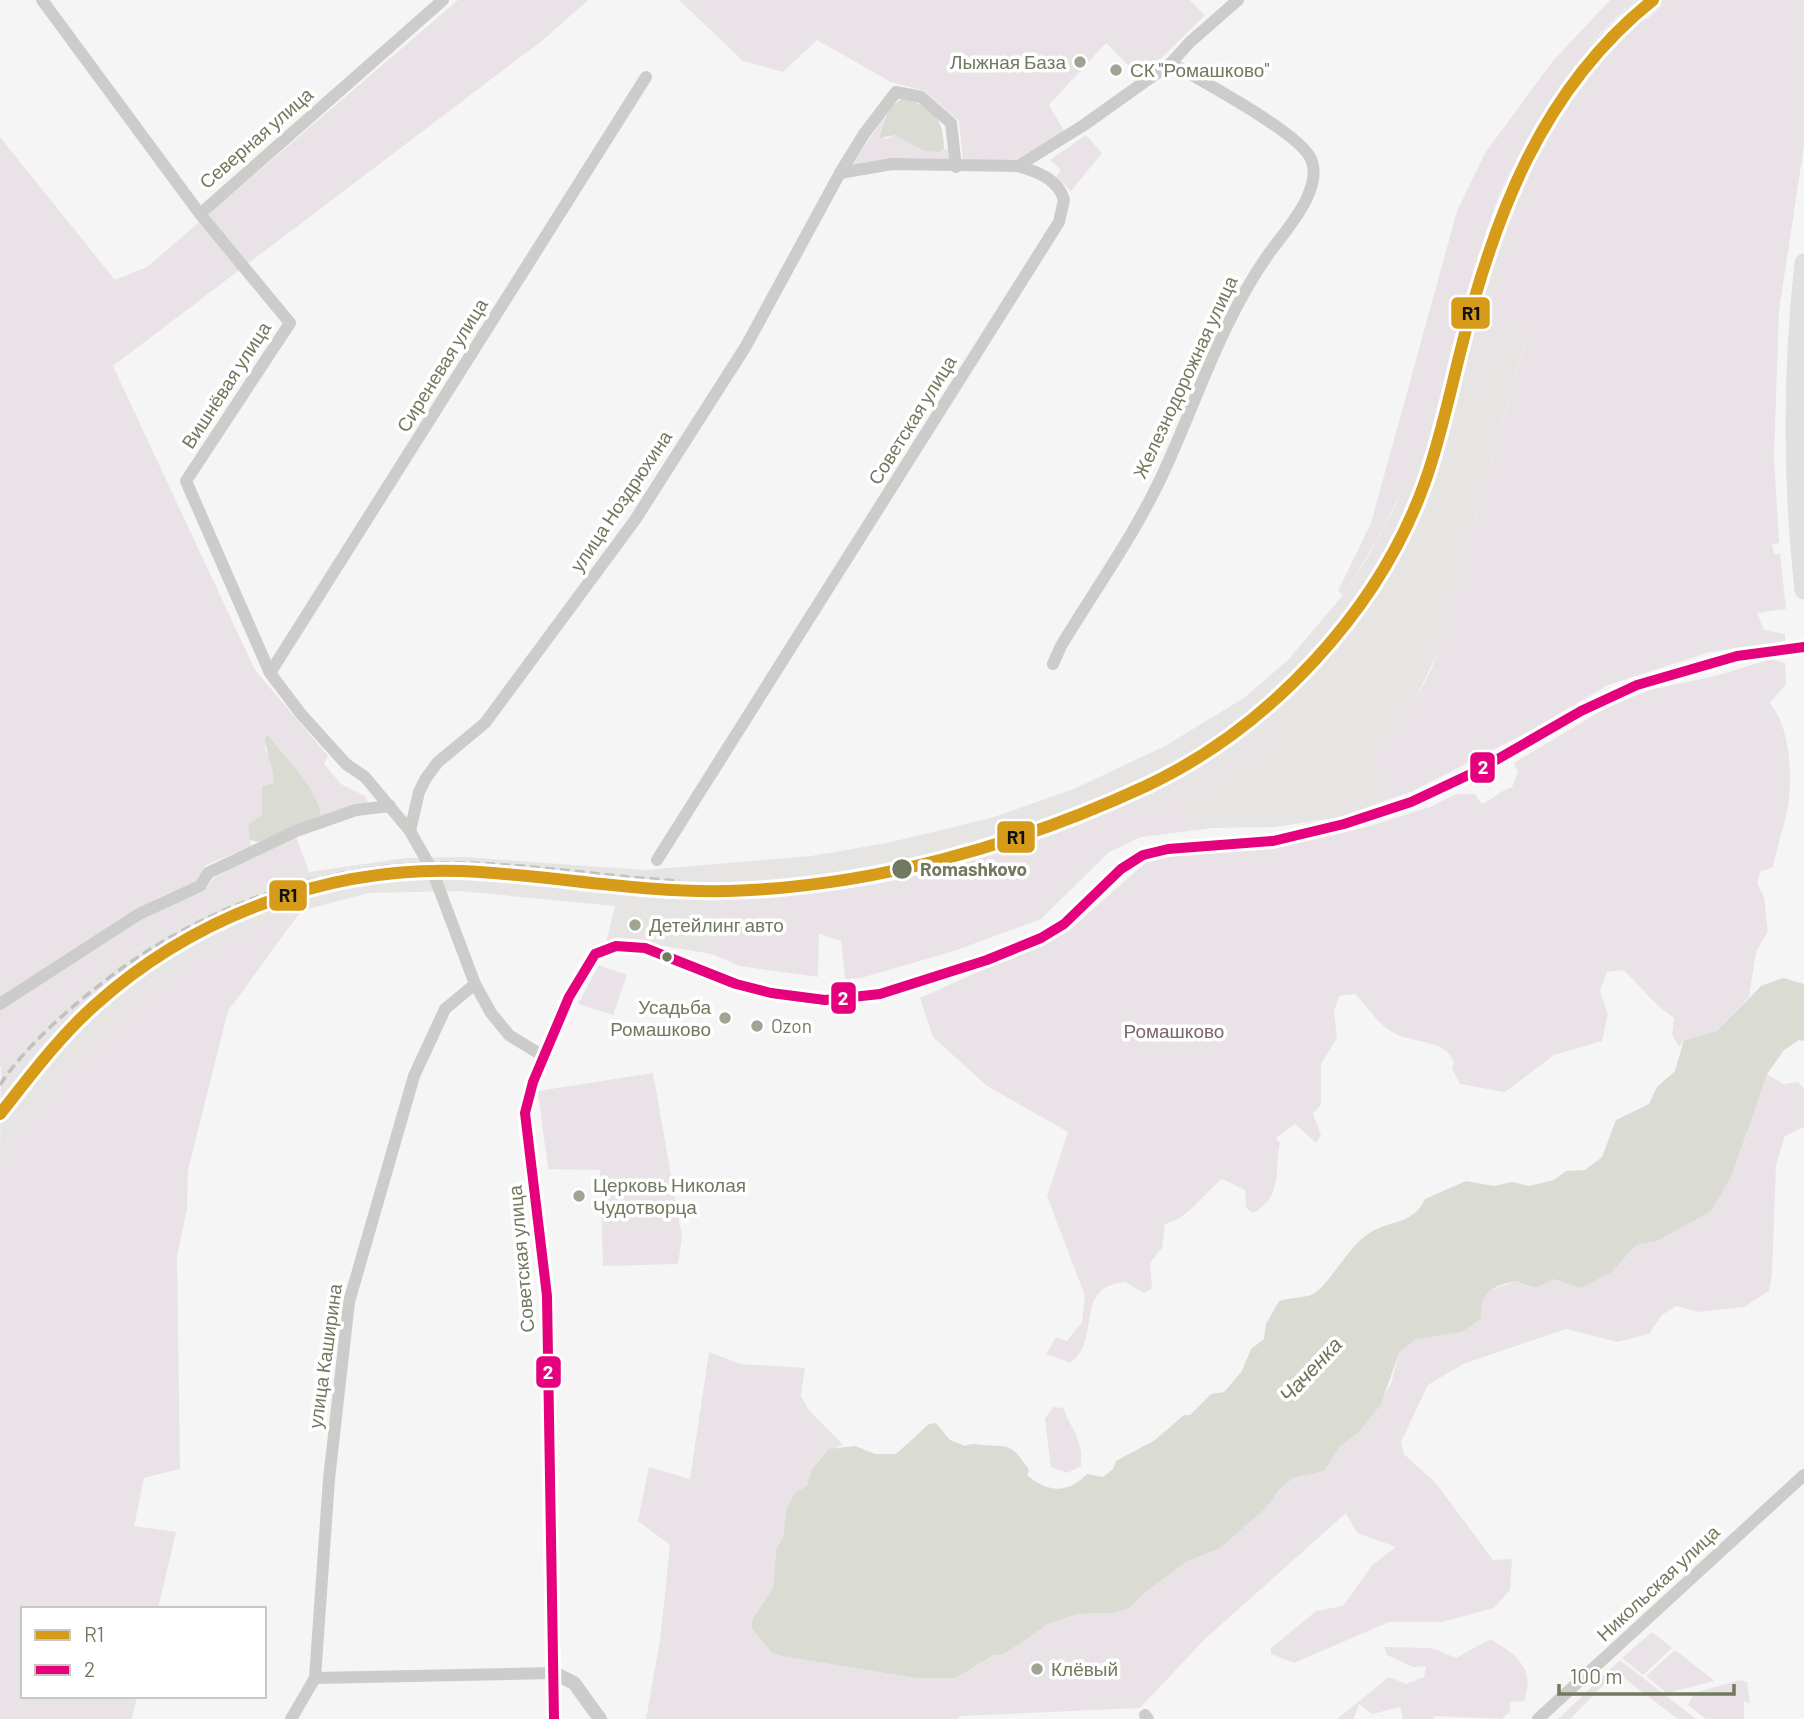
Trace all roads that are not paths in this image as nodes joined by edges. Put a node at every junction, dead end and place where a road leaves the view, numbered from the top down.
1 (42, 0) edge
2 (443, 0) edge
3 (1238, 0) edge
4 (1171, 63) junction
5 (646, 77) dead end
6 (1018, 166) junction
7 (956, 167) junction
8 (840, 173) junction
9 (200, 214) junction
10 (1804, 263) edge
11 (1804, 590) edge
12 (1804, 647) edge
13 (1053, 664) dead end
14 (270, 673) junction
15 (390, 806) junction
16 (410, 831) junction
17 (657, 860) dead end
18 (475, 984) junction
19 (0, 1004) edge
20 (543, 1056) junction
21 (1804, 1475) edge
22 (554, 1673) junction
23 (315, 1678) junction
24 (291, 1719) edge
25 (554, 1719) edge
26 (600, 1719) edge
27 (1538, 1719) edge

1 - 9 street, Северная улица
2 - 9 street, Северная улица
3 - 4 street
4 - 6 street
4 - 13 street, Железнодорожная улица
5 - 14 street, Сиреневая улица
6 - 7 street, Советская улица
6 - 17 street, Советская улица
7 - 8 street, Советская улица
7 - 8 street, улица Ноздрюхина
8 - 16 street, улица Ноздрюхина
9 - 14 street, Вишнёвая улица
10 - 11 highway
12 - 20 street, Советская улица
14 - 15 street
15 - 16 street
15 - 19 street
16 - 18 street
18 - 20 street
18 - 23 street, улица Каширина
20 - 22 street, Советская улица
21 - 27 street, Никольская улица
22 - 23 street
22 - 25 street
22 - 26 street
23 - 24 street

